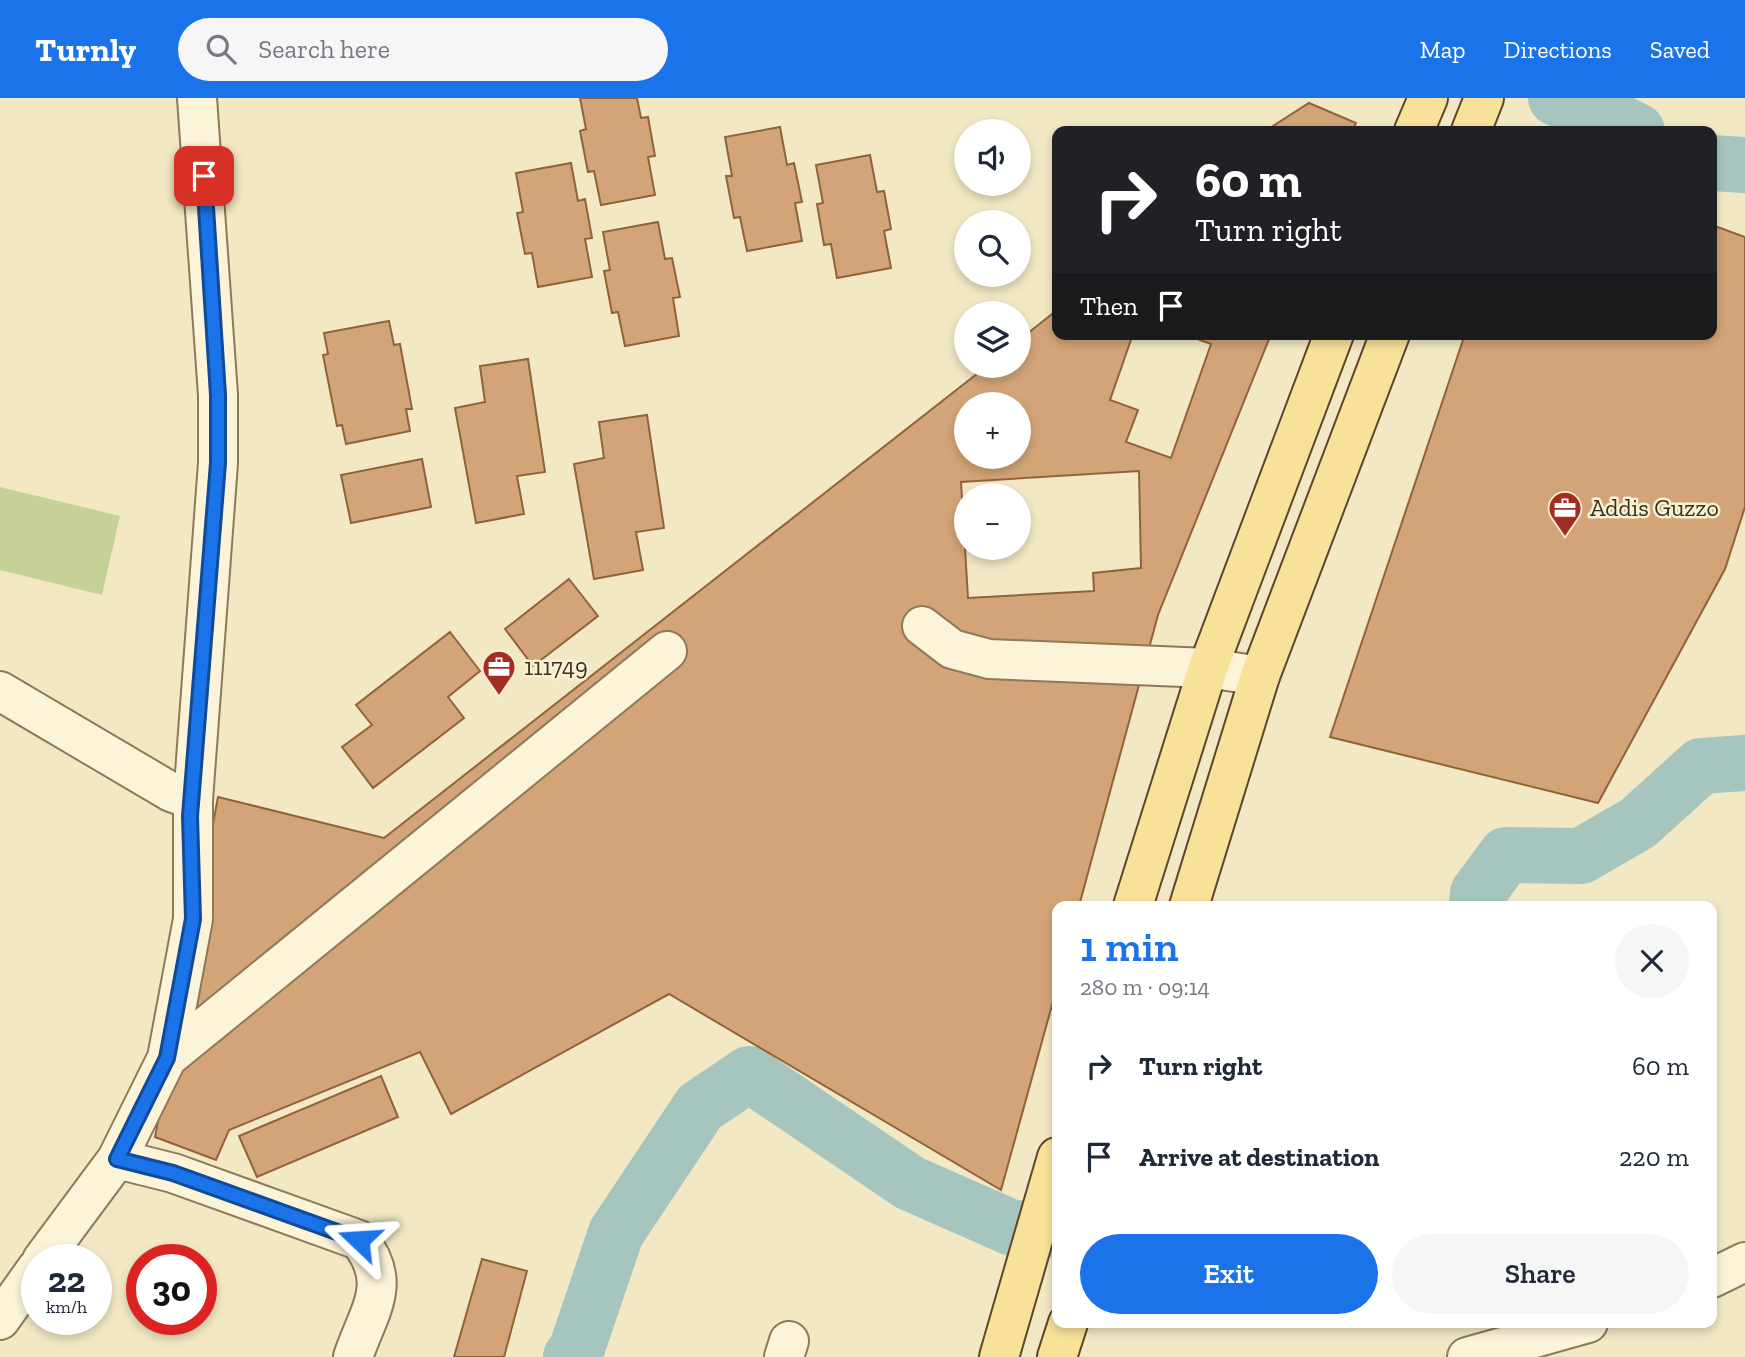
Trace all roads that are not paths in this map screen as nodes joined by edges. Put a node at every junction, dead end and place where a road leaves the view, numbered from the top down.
1 (197, 98) edge
2 (1332, 340) edge
3 (1388, 340) edge
4 (922, 626) dead end
5 (667, 651) dead end
6 (1208, 668) junction
7 (1260, 676) junction
8 (0, 691) edge
9 (193, 800) junction
10 (1135, 901) edge
11 (1191, 901) edge
12 (167, 1058) junction
13 (117, 1159) junction
14 (1052, 1174) edge
15 (54, 1244) edge
16 (1745, 1262) edge
17 (1717, 1276) edge
18 (21, 1290) edge
19 (0, 1320) edge
20 (1066, 1328) edge
21 (1570, 1328) edge
22 (353, 1357) edge
23 (999, 1357) edge
24 (1057, 1357) edge
25 (1467, 1357) edge

1 - 9 street
2 - 6 main road
3 - 7 main road
4 - 6 street
5 - 12 street
6 - 7 street
6 - 10 main road
7 - 11 main road
8 - 9 street
9 - 12 street
12 - 13 street
13 - 15 street
13 - 22 street
14 - 23 main road
16 - 17 street
18 - 19 street
20 - 24 main road
21 - 25 street

